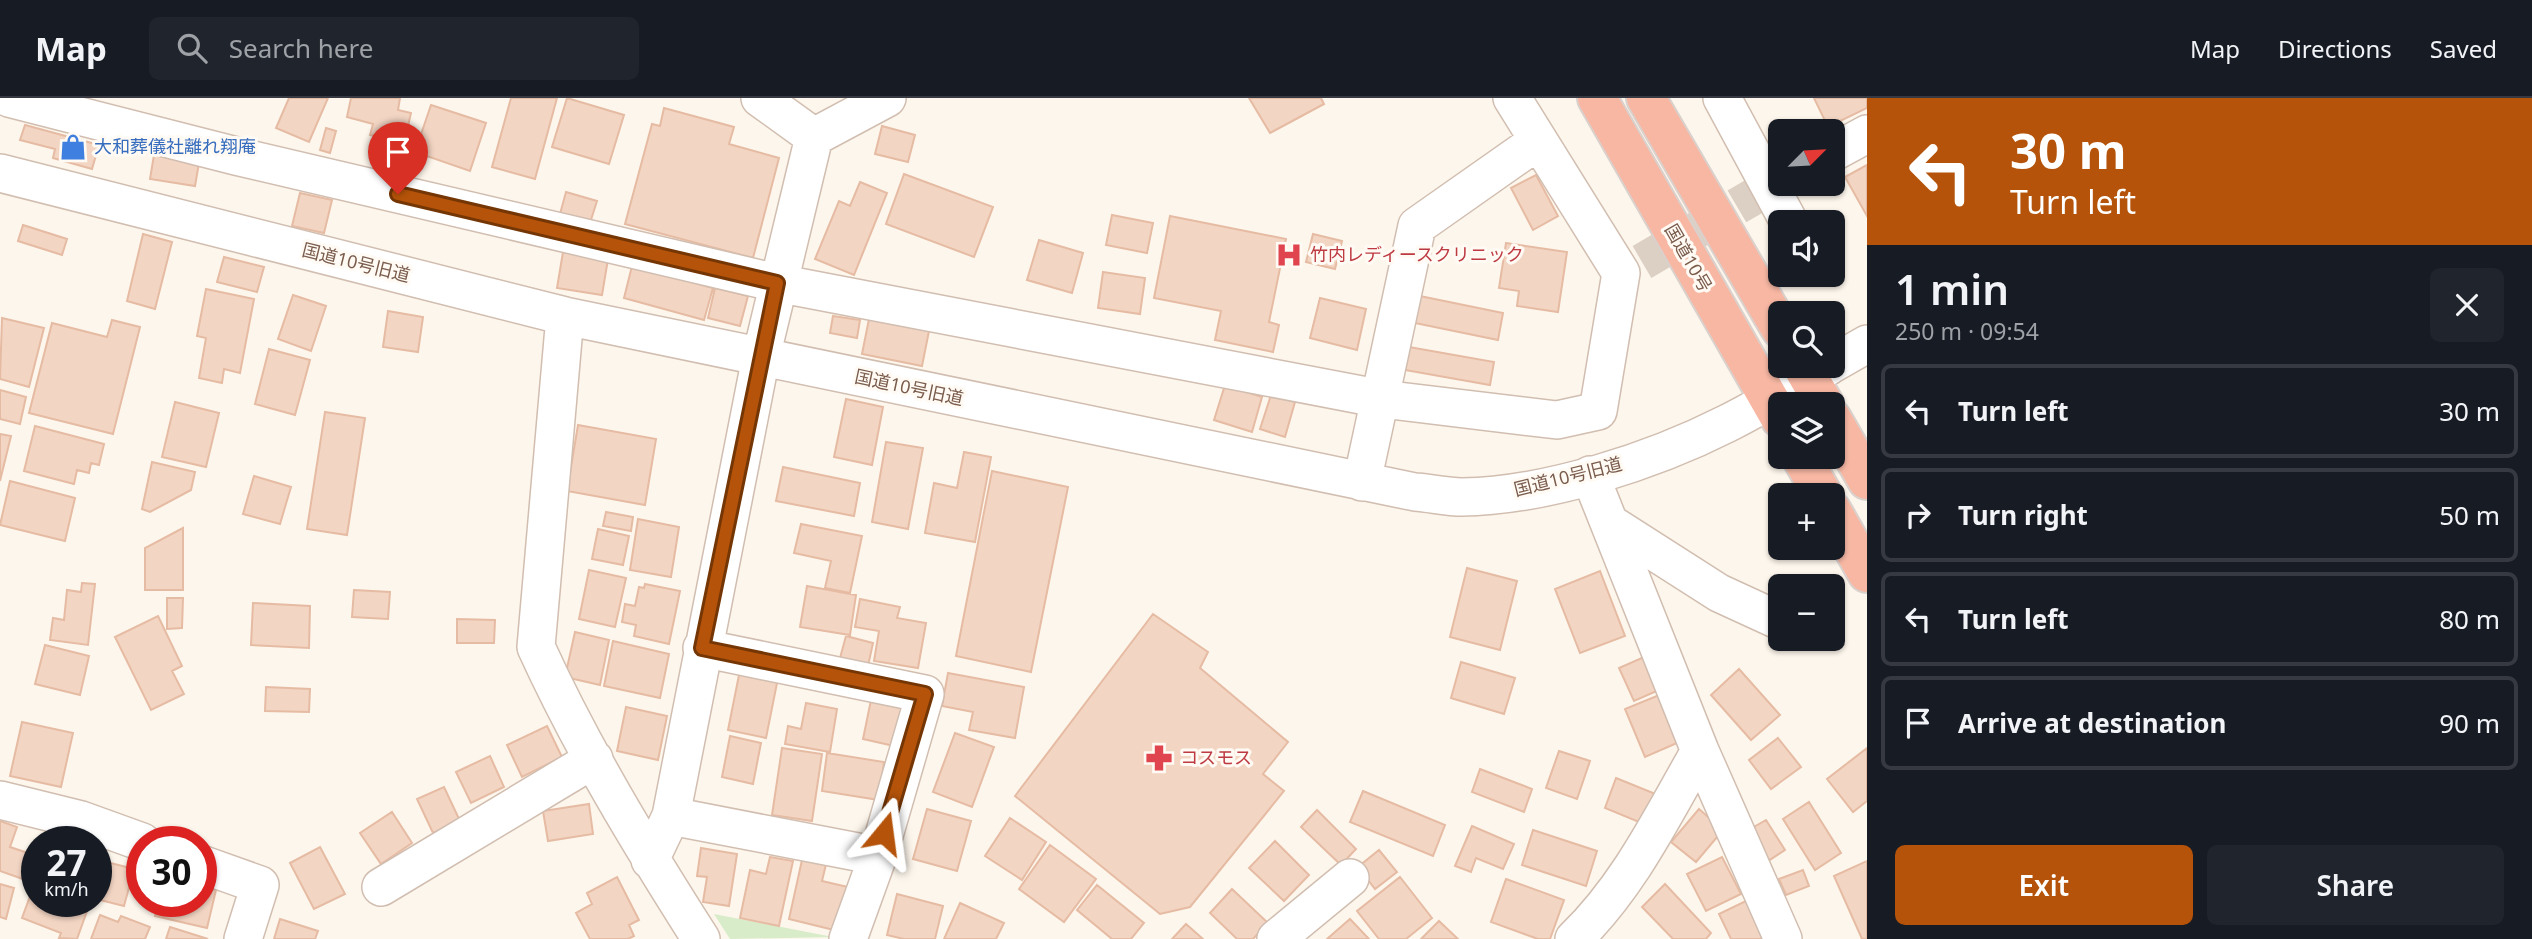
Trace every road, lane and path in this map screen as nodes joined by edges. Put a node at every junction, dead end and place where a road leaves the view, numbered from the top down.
1 (9, 98) edge
2 (760, 98) edge
3 (887, 98) edge
4 (1512, 98) edge
5 (1597, 98) edge
6 (1646, 98) edge
7 (1722, 98) edge
8 (1867, 134) edge
9 (814, 137) junction
10 (1538, 141) junction
11 (1845, 146) edge
12 (0, 173) edge
13 (1768, 173) edge
14 (777, 283) junction
15 (1768, 307) edge
16 (565, 316) junction
17 (1867, 344) edge
18 (761, 357) junction
19 (1845, 358) edge
20 (1815, 378) edge
21 (1797, 392) edge
22 (1768, 397) edge
23 (1382, 399) junction
24 (1768, 411) edge
25 (1845, 442) edge
26 (1590, 475) junction
27 (1867, 480) edge
28 (1362, 482) junction
29 (1611, 524) junction
30 (1845, 534) edge
31 (1867, 573) edge
32 (1768, 615) edge
33 (702, 648) junction
34 (1700, 751) junction
35 (594, 759) junction
36 (0, 800) edge
37 (671, 816) junction
38 (126, 836) edge
39 (878, 856) junction
40 (650, 860) junction
41 (217, 870) edge
42 (1350, 878) dead end
43 (381, 887) dead end
44 (243, 939) edge
45 (701, 939) edge
46 (848, 939) edge
47 (1276, 939) edge
48 (1574, 939) edge
49 (1783, 939) edge

1 - 14 street
2 - 9 street
3 - 9 street
4 - 10 street
5 - 22 highway, 国道10号
6 - 15 highway
7 - 13 street
8 - 11 street
9 - 14 street
10 - 23 street
10 - 23 street
12 - 16 street, 国道10号旧道
14 - 18 street
14 - 23 street
16 - 18 street, 国道10号旧道
16 - 35 street
17 - 19 street, 国道10号旧道
18 - 28 street, 国道10号旧道
18 - 33 street
20 - 21 street, 国道10号旧道
23 - 28 street
24 - 26 street, 国道10号旧道
25 - 27 highway
26 - 28 street, 国道10号旧道
26 - 29 street
29 - 32 street
29 - 34 street
30 - 31 highway
33 - 37 street
33 - 39 street
34 - 48 street
34 - 49 street
35 - 40 street
35 - 43 street
36 - 38 street
37 - 39 street
37 - 40 street
39 - 46 street
40 - 45 street
41 - 44 street
42 - 47 street

